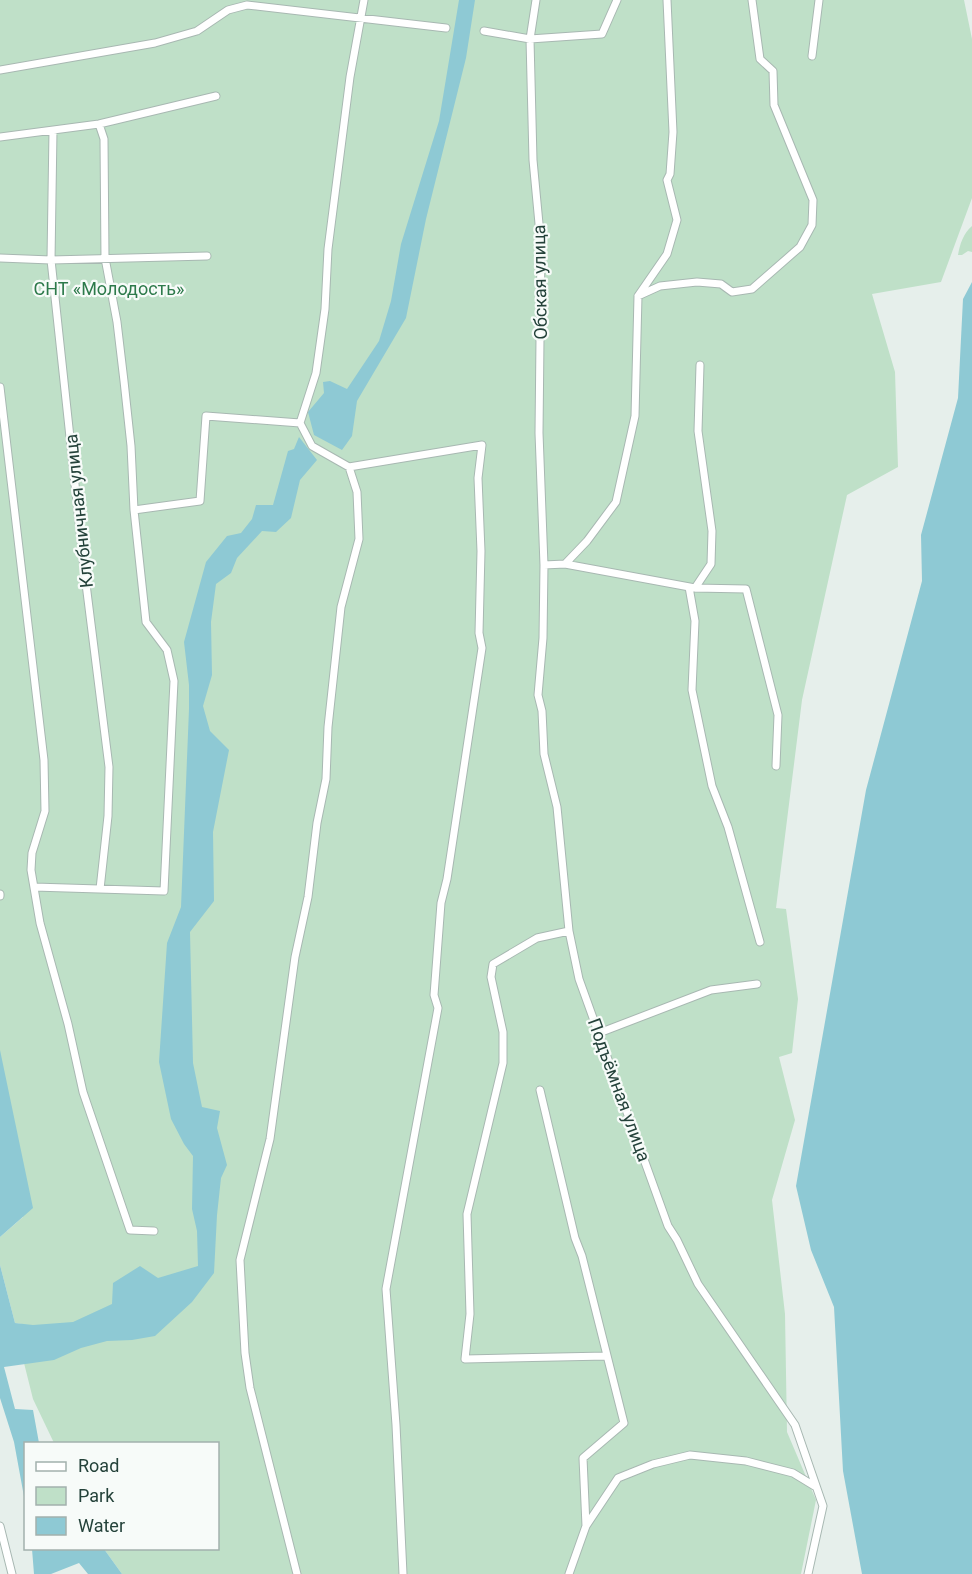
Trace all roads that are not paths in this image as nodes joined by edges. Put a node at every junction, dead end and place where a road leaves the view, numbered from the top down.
1 (364, 0) edge
2 (536, 0) edge
3 (617, 0) edge
4 (668, 0) edge
5 (752, 0) edge
6 (819, 0) edge
7 (362, 19) junction
8 (446, 28) dead end
9 (484, 31) dead end
10 (530, 39) junction
11 (812, 56) dead end
12 (0, 70) edge
13 (216, 96) dead end
14 (99, 124) junction
15 (53, 131) junction
16 (0, 137) edge
17 (207, 256) dead end
18 (0, 258) edge
19 (105, 258) junction
20 (51, 260) junction
21 (638, 296) junction
22 (700, 365) dead end
23 (0, 387) edge
24 (300, 423) junction
25 (349, 467) junction
26 (134, 510) junction
27 (564, 564) junction
28 (544, 565) junction
29 (692, 588) junction
30 (776, 766) dead end
31 (34, 888) junction
32 (100, 889) junction
33 (569, 931) junction
34 (760, 942) dead end
35 (757, 984) dead end
36 (598, 1033) junction
37 (540, 1090) dead end
38 (154, 1231) dead end
39 (607, 1356) junction
40 (816, 1487) junction
41 (0, 1526) edge
42 (586, 1526) junction
43 (12, 1574) edge
44 (297, 1574) edge
45 (403, 1574) edge
46 (569, 1574) edge
47 (808, 1574) edge

1 - 7 street
2 - 10 street, Обская улица
3 - 10 street
4 - 21 street
5 - 21 street
6 - 11 street
7 - 8 street
7 - 12 street
7 - 24 street
9 - 10 street
10 - 28 street, Обская улица
13 - 14 street
14 - 15 street
14 - 19 street
15 - 16 street
15 - 20 street, Клубничная улица
17 - 19 street
18 - 20 street
19 - 20 street
19 - 26 street
20 - 32 street, Клубничная улица
21 - 27 street
22 - 29 street
23 - 31 street
24 - 25 street
24 - 26 street
25 - 44 street
25 - 45 street
26 - 32 street
27 - 28 street
27 - 29 street
28 - 33 street, Подъёмная улица
29 - 30 street
29 - 34 street
31 - 32 street
31 - 38 street
33 - 36 street, Подъёмная улица
33 - 39 street
35 - 36 street
36 - 40 street, Подъёмная улица
37 - 39 street
39 - 42 street
40 - 42 street
40 - 47 street, Подъёмная улица
41 - 43 street
42 - 46 street

